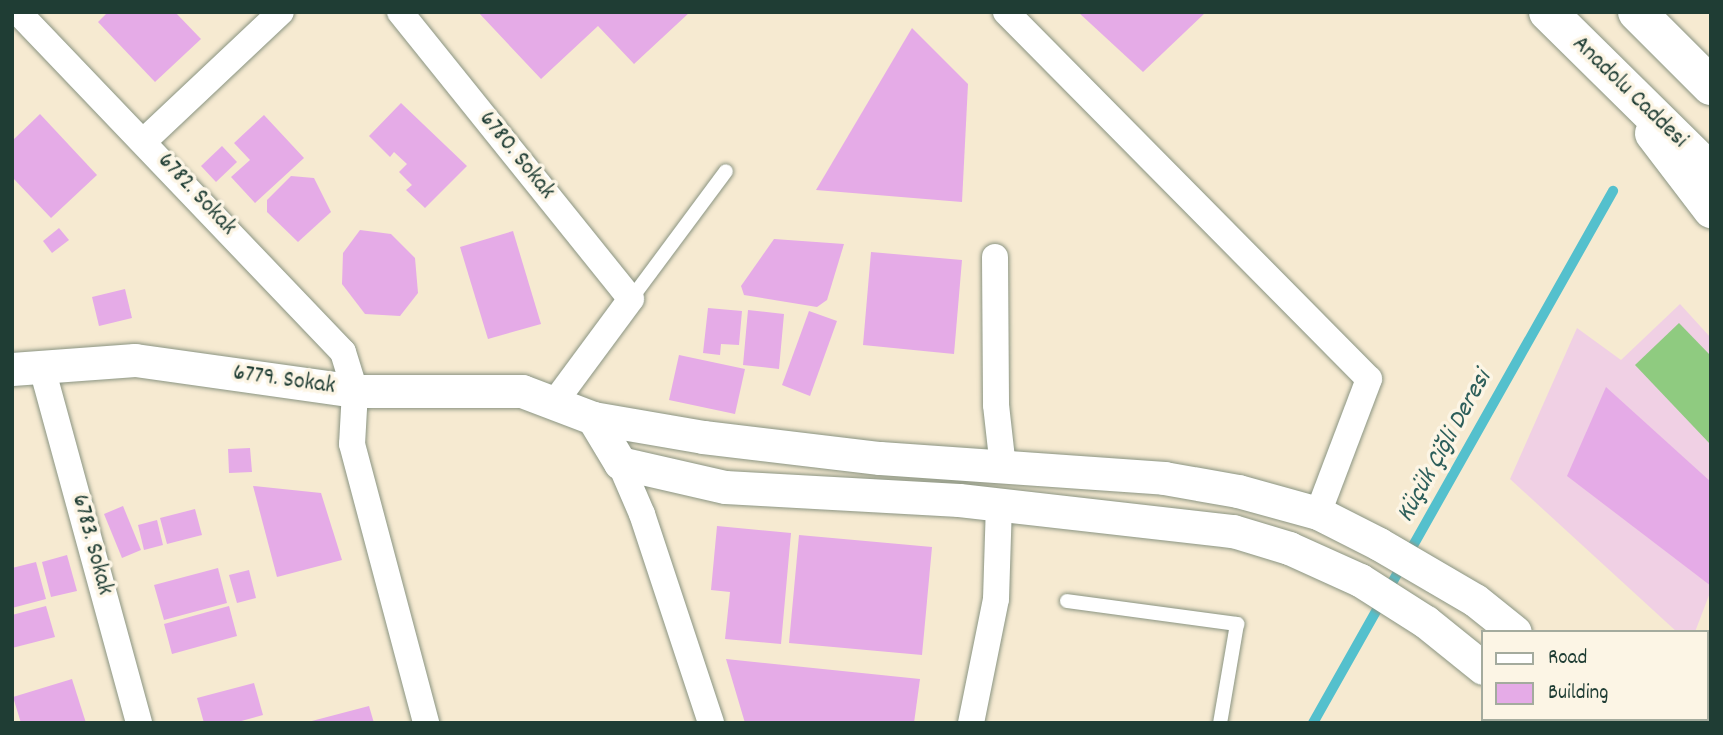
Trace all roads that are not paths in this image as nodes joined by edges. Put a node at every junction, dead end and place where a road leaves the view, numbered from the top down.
1 (18, 12) edge
2 (281, 12) edge
3 (400, 12) edge
4 (1006, 12) edge
5 (1548, 12) edge
6 (1637, 12) edge
7 (1598, 63) junction
8 (1711, 86) edge
9 (144, 141) junction
10 (726, 171) dead end
11 (1711, 173) edge
12 (1711, 209) edge
13 (995, 257) dead end
14 (631, 299) junction
15 (27, 368) edge
16 (355, 391) junction
17 (554, 403) junction
18 (593, 418) junction
19 (620, 463) junction
20 (1003, 467) junction
21 (999, 504) junction
22 (1318, 513) junction
23 (1067, 601) dead end
24 (1512, 630) edge
25 (1482, 667) edge
26 (139, 723) edge
27 (426, 723) edge
28 (711, 723) edge
29 (971, 723) edge
30 (1220, 723) edge

1 - 9 street, 6782. Sokak
2 - 9 street
3 - 14 street, 6780. Sokak
4 - 22 street
5 - 7 highway, Anadolu Caddesi
6 - 8 highway
7 - 11 highway, Anadolu Caddesi
7 - 12 main road
9 - 16 street, 6782. Sokak
10 - 14 lane
13 - 20 street
14 - 17 street
15 - 16 street, 6779. Sokak
15 - 26 street, 6783. Sokak
16 - 17 street, 6779. Sokak
16 - 27 street
17 - 18 street, 6779. Sokak
18 - 19 street
18 - 20 street, 6779. Sokak
19 - 21 street
19 - 28 street
20 - 22 street, 6779. Sokak
21 - 25 street
21 - 29 street
22 - 24 street, 6779. Sokak
23 - 30 lane

